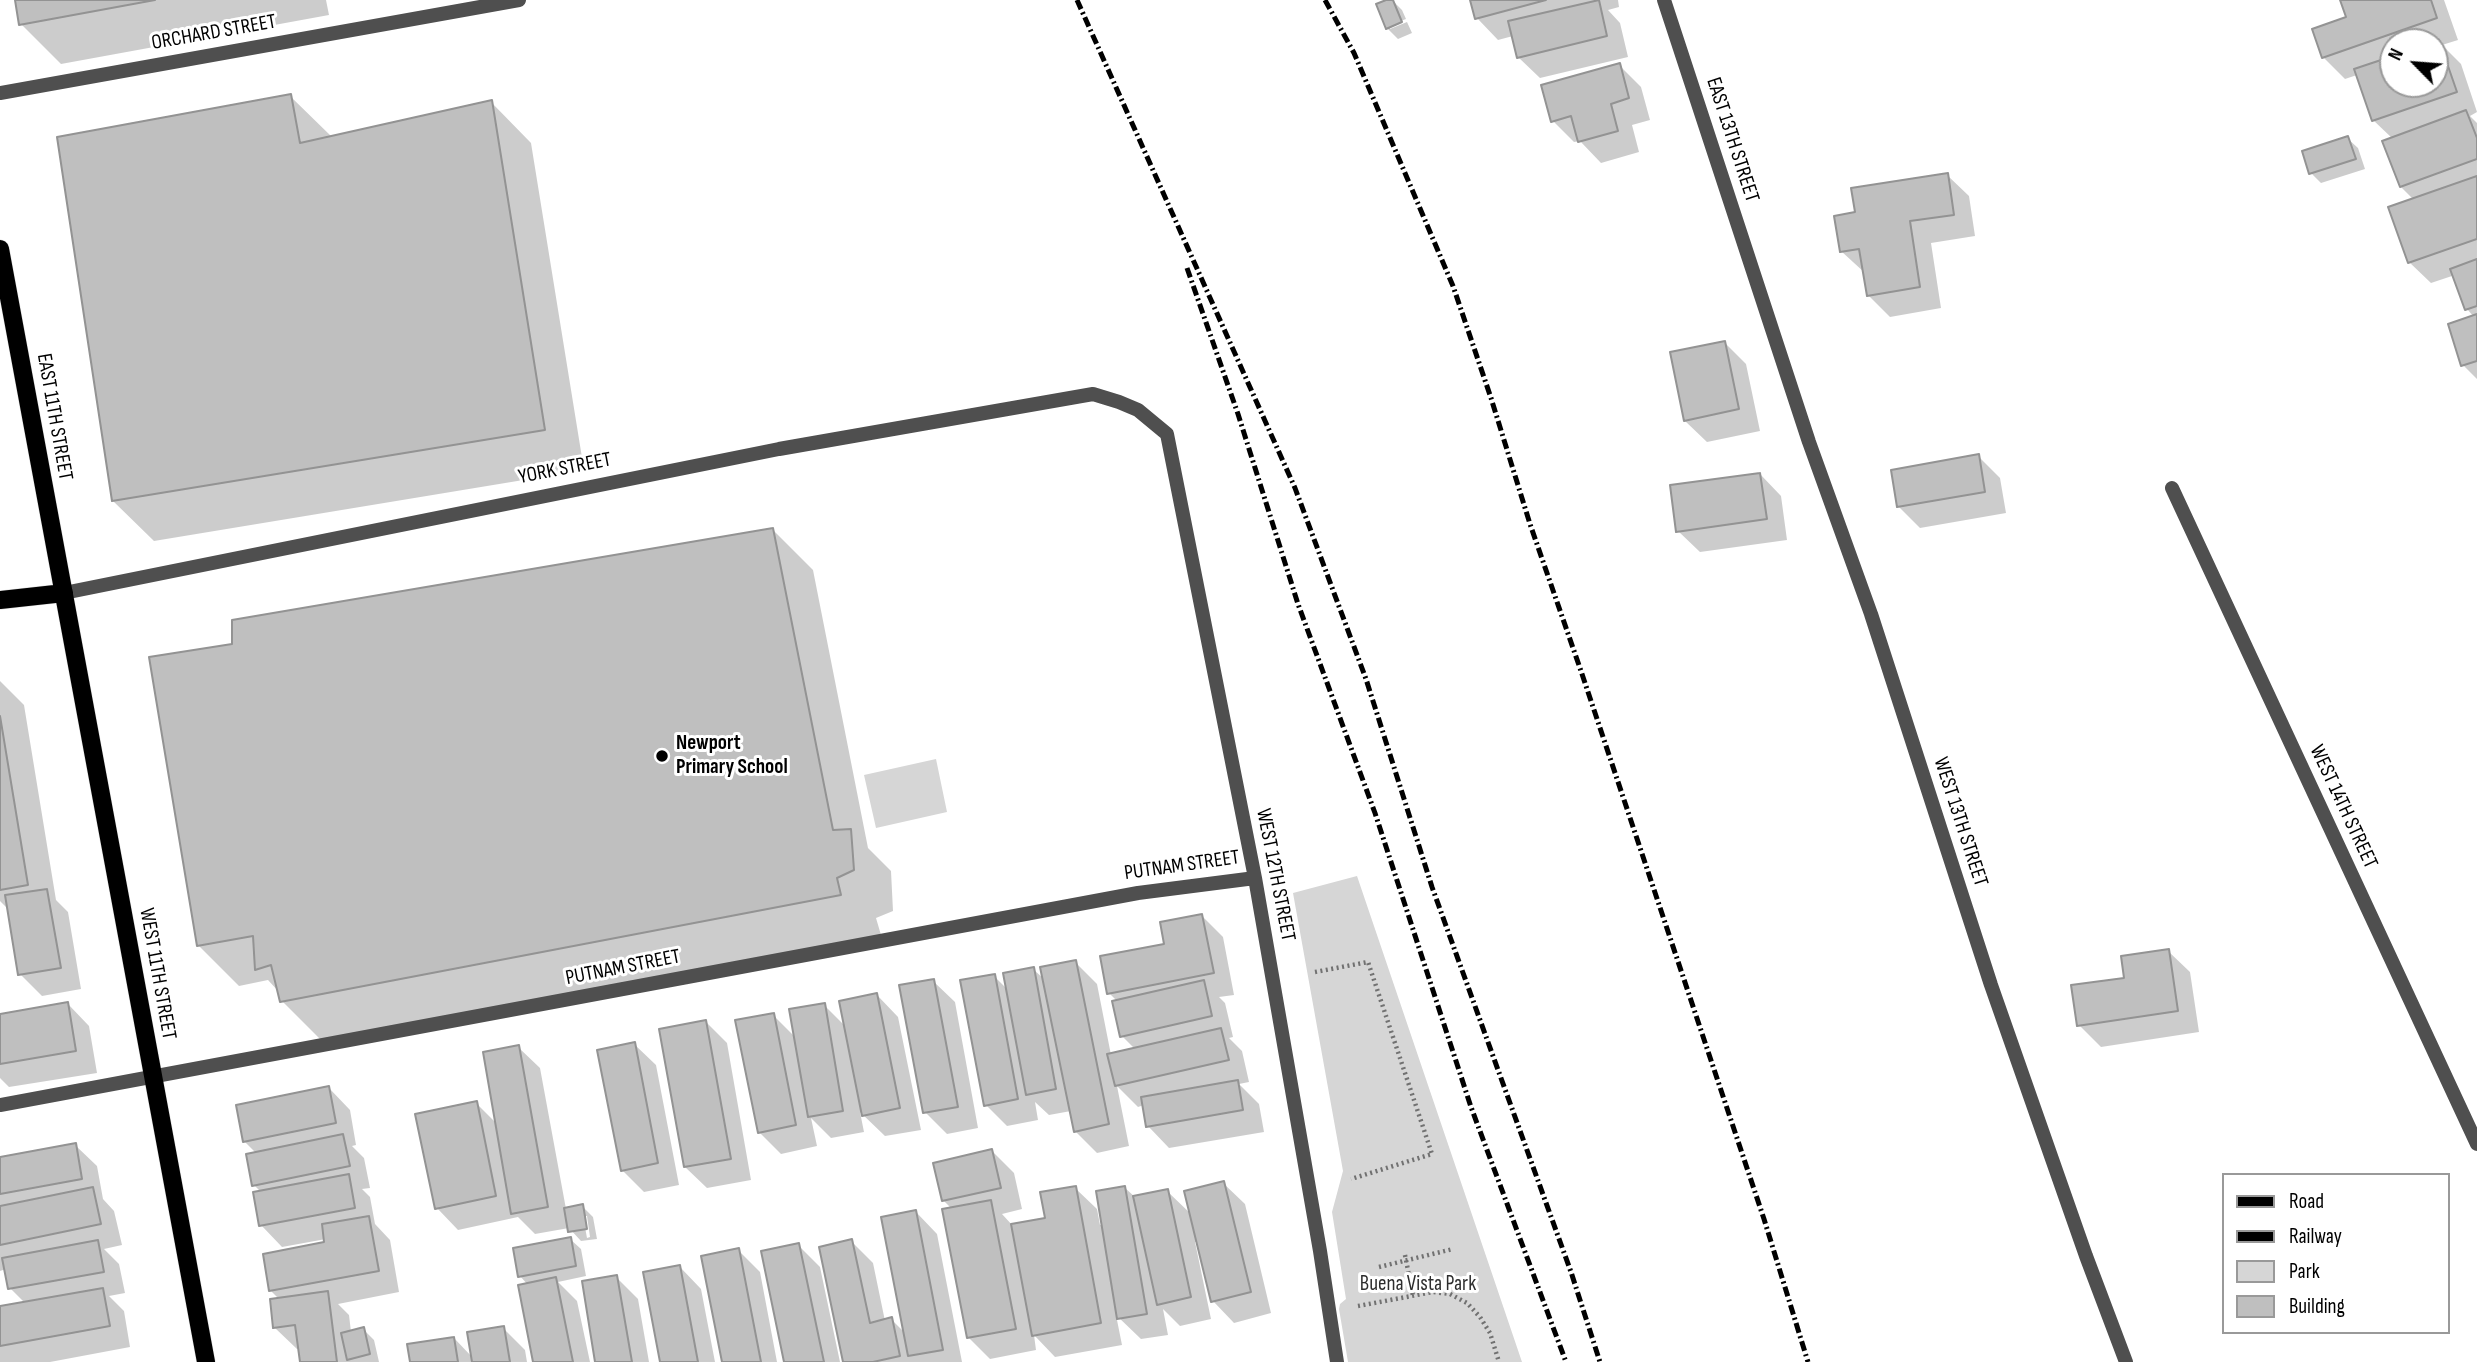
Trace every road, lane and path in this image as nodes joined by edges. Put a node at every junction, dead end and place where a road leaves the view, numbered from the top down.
1 (519, 0) edge
2 (1664, 0) edge
3 (0, 93) edge
4 (0, 249) edge
5 (1759, 293) joint
6 (1138, 410) joint
7 (2172, 488) dead end
8 (64, 593) junction
9 (0, 600) edge
10 (1255, 878) junction
11 (1315, 972) dead end
12 (153, 1078) junction
13 (0, 1105) edge
14 (2477, 1144) edge
15 (1351, 1179) dead end
16 (1453, 1249) dead end
17 (1406, 1258) junction
18 (1379, 1267) dead end
19 (1413, 1296) junction
20 (1329, 1312) junction
21 (206, 1362) edge
22 (1337, 1362) edge
23 (1499, 1362) edge
24 (2126, 1362) edge

1 - 3 street, ORCHARD STREET
2 - 5 street, EAST 13TH STREET
4 - 8 main road, EAST 11TH STREET
5 - 24 street, WEST 13TH STREET
6 - 8 street, YORK STREET
6 - 10 street, WEST 12TH STREET
7 - 14 street, WEST 14TH STREET
8 - 9 main road, YORK STREET
8 - 12 main road, WEST 11TH STREET
10 - 12 street, PUTNAM STREET
10 - 20 street, WEST 12TH STREET
11 - 15 path
12 - 13 street, PUTNAM STREET
12 - 21 main road, WEST 11TH STREET
16 - 17 path
17 - 18 path
17 - 19 path
19 - 20 path
19 - 23 path
20 - 22 street, WEST 12TH STREET

